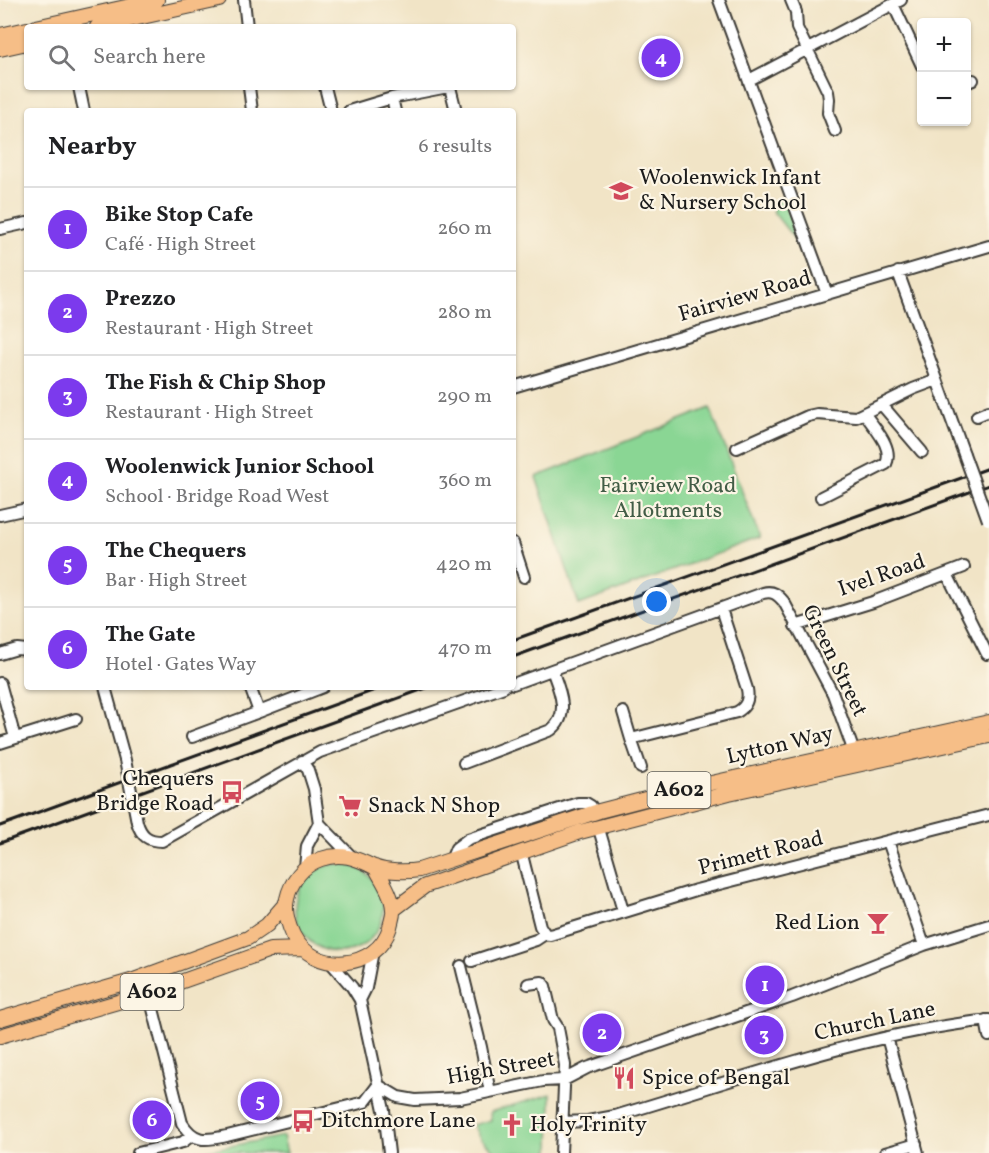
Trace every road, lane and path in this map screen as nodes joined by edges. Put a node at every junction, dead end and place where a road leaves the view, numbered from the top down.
1 (157, 0) edge
2 (219, 0) edge
3 (244, 0) edge
4 (719, 0) edge
5 (791, 0) edge
6 (898, 1) edge
7 (49, 24) edge
8 (111, 24) edge
9 (248, 24) edge
10 (24, 30) edge
11 (0, 35) edge
12 (24, 44) edge
13 (0, 49) edge
14 (807, 50) junction
15 (917, 55) edge
16 (749, 80) junction
17 (80, 90) edge
18 (249, 90) edge
19 (326, 90) edge
20 (433, 90) edge
21 (450, 90) edge
22 (392, 98) junction
23 (84, 108) edge
24 (252, 108) edge
25 (330, 108) edge
26 (359, 108) edge
27 (394, 108) edge
28 (455, 108) edge
29 (835, 131) dead end
30 (24, 224) edge
31 (0, 229) edge
32 (989, 246) edge
33 (898, 272) junction
34 (827, 294) junction
35 (937, 380) junction
36 (516, 386) edge
37 (882, 405) junction
38 (989, 411) edge
39 (865, 414) junction
40 (977, 416) dead end
41 (737, 448) dead end
42 (922, 452) dead end
43 (821, 497) dead end
44 (24, 510) edge
45 (0, 515) edge
46 (988, 522) edge
47 (516, 552) edge
48 (964, 567) dead end
49 (947, 574) junction
50 (524, 577) dead end
51 (721, 609) junction
52 (795, 626) junction
53 (24, 650) edge
54 (0, 654) edge
55 (987, 654) dead end
56 (552, 670) junction
57 (0, 683) edge
58 (516, 683) edge
59 (106, 690) edge
60 (251, 690) edge
61 (315, 690) edge
62 (495, 690) edge
63 (259, 712) junction
64 (623, 712) dead end
65 (76, 719) dead end
66 (989, 722) edge
67 (989, 736) edge
68 (192, 737) dead end
69 (15, 738) junction
70 (631, 739) junction
71 (0, 743) edge
72 (854, 752) junction
73 (302, 761) junction
74 (464, 764) dead end
75 (641, 768) dead end
76 (591, 806) dead end
77 (989, 815) edge
78 (319, 823) junction
79 (599, 829) dead end
80 (888, 841) junction
81 (521, 851) junction
82 (351, 856) junction
83 (451, 860) junction
84 (375, 867) junction
85 (305, 868) junction
86 (286, 903) junction
87 (393, 909) junction
88 (623, 912) junction
89 (989, 925) edge
90 (545, 934) junction
91 (924, 945) junction
92 (302, 949) junction
93 (373, 951) junction
94 (472, 961) dead end
95 (331, 963) junction
96 (461, 966) dead end
97 (528, 984) dead end
98 (149, 993) junction
99 (360, 1000) junction
100 (0, 1019) edge
101 (988, 1020) edge
102 (0, 1036) edge
103 (989, 1036) edge
104 (887, 1037) junction
105 (564, 1080) junction
106 (378, 1085) junction
107 (490, 1092) junction
108 (365, 1102) junction
109 (384, 1110) junction
110 (562, 1122) junction
111 (192, 1136) junction
112 (917, 1149) edge
113 (138, 1153) edge
114 (389, 1153) edge
115 (561, 1153) edge
116 (885, 1153) edge

1 - 7 main road
2 - 8 main road
3 - 9 street
4 - 16 street
5 - 14 street
6 - 14 street
6 - 15 street
10 - 11 main road
12 - 13 main road
14 - 16 street
14 - 29 street
16 - 34 street
17 - 23 street
18 - 24 street
19 - 25 street
20 - 22 street
21 - 28 street
22 - 26 street
22 - 27 street
30 - 31 street
32 - 33 street, Fairview Road
33 - 34 street, Fairview Road
33 - 35 street
34 - 36 street, Fairview Road
35 - 37 street
35 - 46 street, bridge
37 - 39 street
37 - 42 street
38 - 40 street
39 - 41 street
39 - 43 street
44 - 45 street
47 - 50 street
48 - 49 street, Ivel Road
49 - 52 street, Ivel Road
49 - 55 street, Ivel Road
51 - 52 street, Green Street
51 - 56 street
51 - 70 street
52 - 72 street, Green Street
53 - 54 street
56 - 58 street
56 - 74 street
57 - 69 street
59 - 73 street, bridge
60 - 63 street
61 - 63 street
62 - 73 street
63 - 68 street
64 - 70 street
65 - 69 street
66 - 72 main road, Lytton Way / A602
67 - 81 main road, Lytton Way / A602
69 - 71 street
70 - 75 street
72 - 83 main road, Lytton Way / A602
73 - 78 street
76 - 83 street
77 - 80 street, Primett Road
78 - 82 street
78 - 85 street
79 - 88 street
80 - 88 street, Primett Road
80 - 91 street
81 - 87 main road, Lytton Way / A602
81 - 90 street
82 - 84 main road, Lytton Way / A602
82 - 85 main road
83 - 84 main road, Lytton Way / A602
84 - 87 main road
85 - 86 main road, A602
86 - 92 main road
86 - 100 main road, A602
87 - 93 main road
88 - 90 street, Primett Road
89 - 91 street, High Street
90 - 94 street, Primett Road
91 - 105 street, High Street
92 - 95 main road, A602
92 - 98 main road, A602
93 - 95 main road
93 - 99 street
95 - 99 street
96 - 107 street
97 - 105 street
98 - 102 main road, A602
98 - 111 street
99 - 106 street
101 - 103 street
101 - 104 street, Church Lane
104 - 110 street, Church Lane
104 - 112 street
105 - 107 street, High Street
105 - 110 street
106 - 107 street, High Street
106 - 108 street
106 - 109 street
108 - 109 street
108 - 111 street
109 - 114 street
110 - 115 street
111 - 113 street
112 - 116 street

